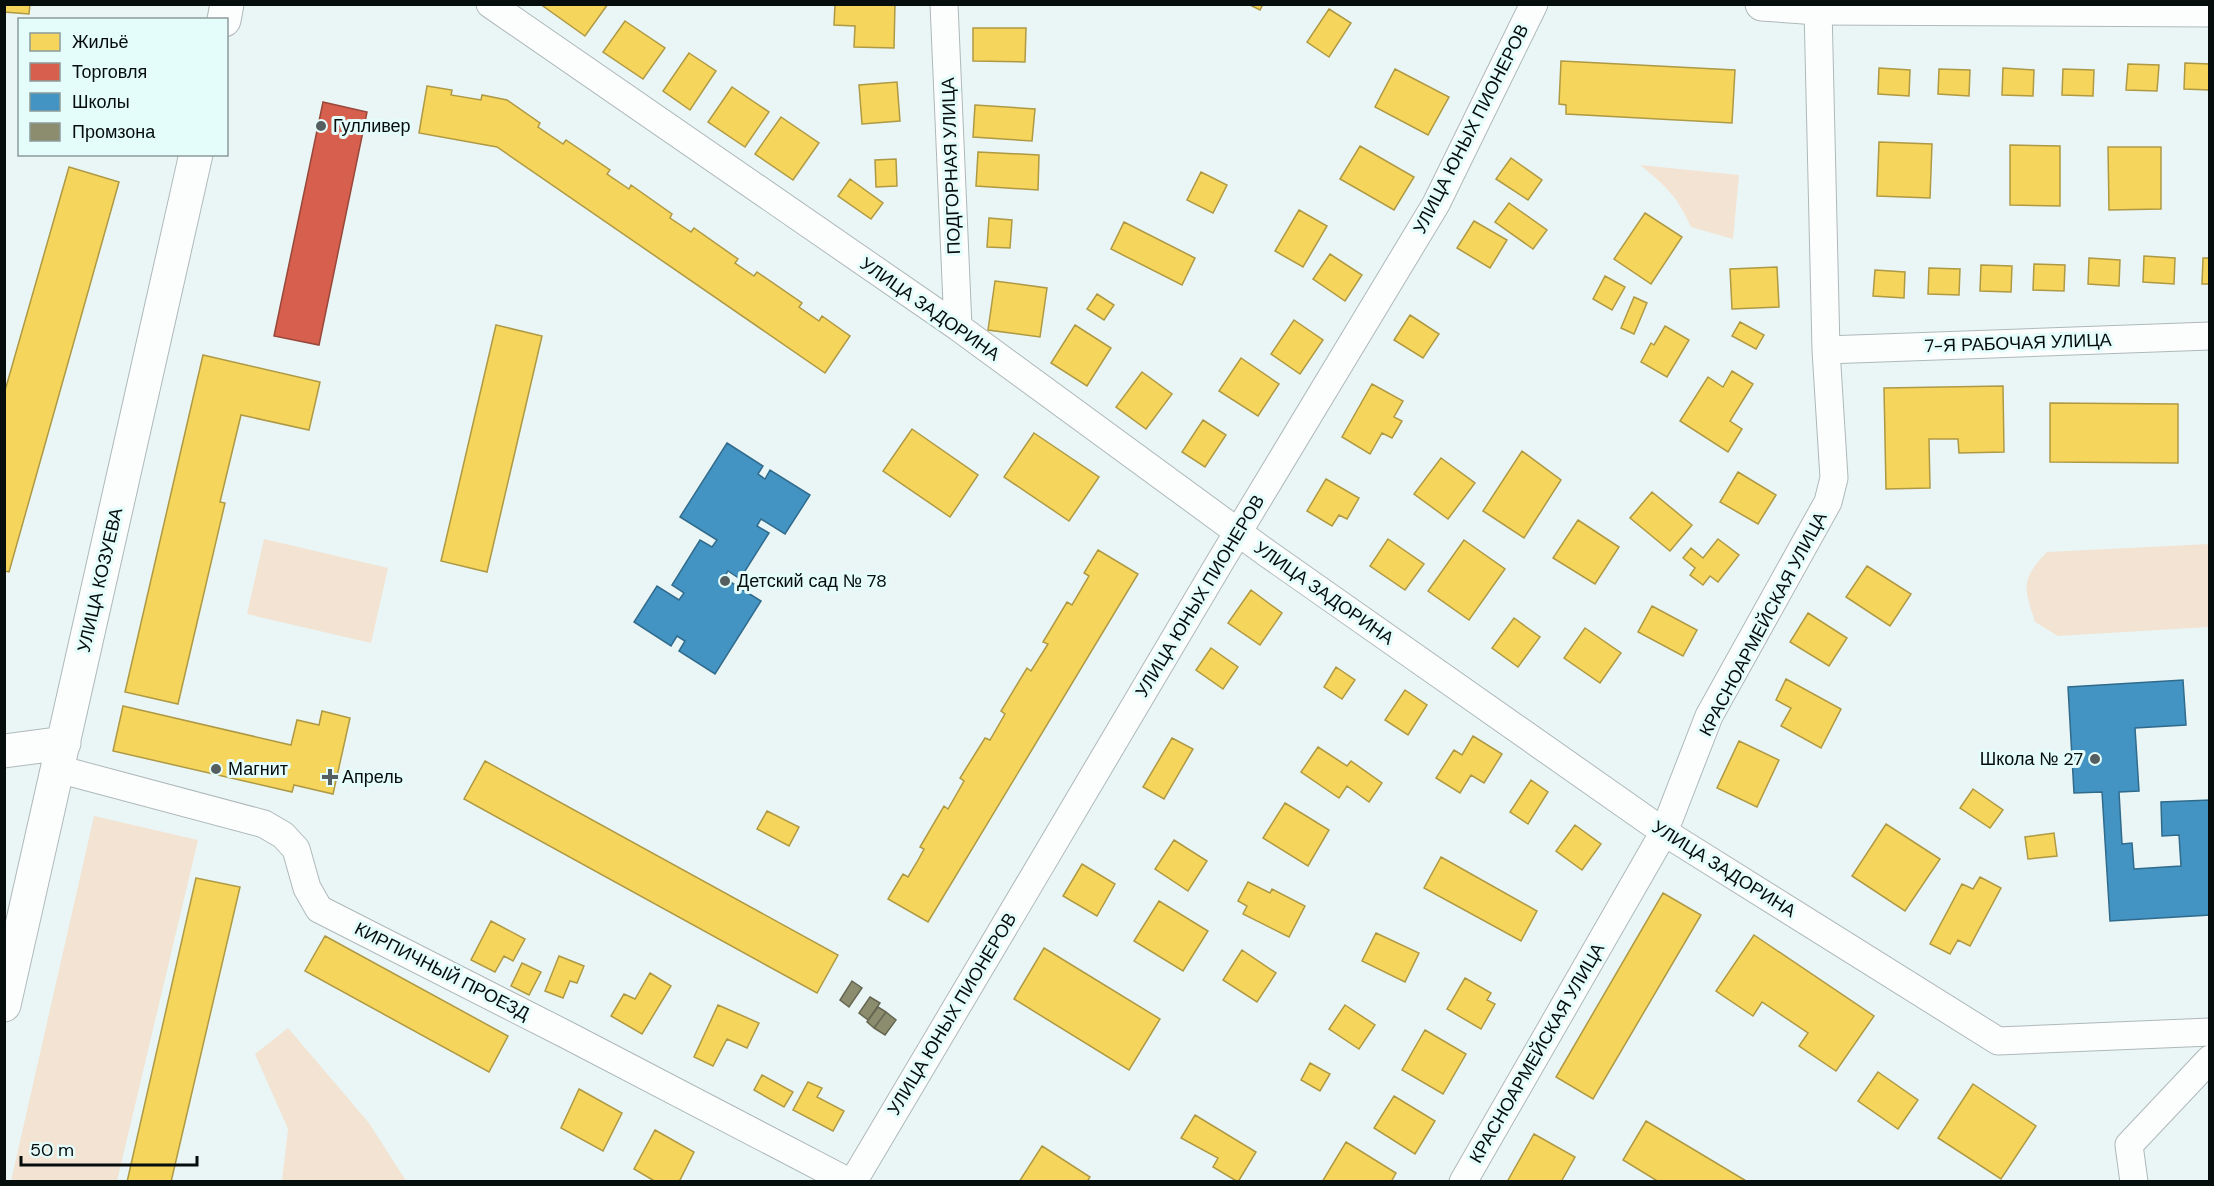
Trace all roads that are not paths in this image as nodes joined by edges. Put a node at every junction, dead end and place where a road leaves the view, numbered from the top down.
1 (490, 4) edge
2 (944, 4) edge
3 (1534, 4) edge
4 (1762, 4) edge
5 (1818, 8) junction
6 (2210, 10) edge
7 (196, 156) edge
8 (958, 327) junction
9 (2210, 336) edge
10 (1826, 350) junction
11 (1238, 532) junction
12 (4, 751) edge
13 (61, 756) junction
14 (1664, 832) junction
15 (4, 1005) edge
16 (2210, 1032) edge
17 (2210, 1059) edge
18 (851, 1182) edge
19 (1463, 1182) edge
20 (2134, 1182) edge

1 - 8 street, УЛИЦА ЗАДОРИНА
2 - 8 street, ПОДГОРНАЯ УЛИЦА
3 - 11 street, УЛИЦА ЮНЫХ ПИОНЕРОВ
4 - 5 street
5 - 6 street
5 - 10 street, КРАСНОАРМЕЙСКАЯ УЛИЦА
7 - 13 street, УЛИЦА КОЗУЕВА
8 - 11 street, УЛИЦА ЗАДОРИНА
9 - 10 street, 7-Я РАБОЧАЯ УЛИЦА
10 - 14 street, КРАСНОАРМЕЙСКАЯ УЛИЦА
11 - 14 street, УЛИЦА ЗАДОРИНА
11 - 18 street, УЛИЦА ЮНЫХ ПИОНЕРОВ
12 - 13 street
13 - 15 street, УЛИЦА КОЗУЕВА
13 - 18 street, КИРПИЧНЫЙ ПРОЕЗД
14 - 16 street, УЛИЦА ЗАДОРИНА
14 - 19 street, КРАСНОАРМЕЙСКАЯ УЛИЦА
17 - 20 street

